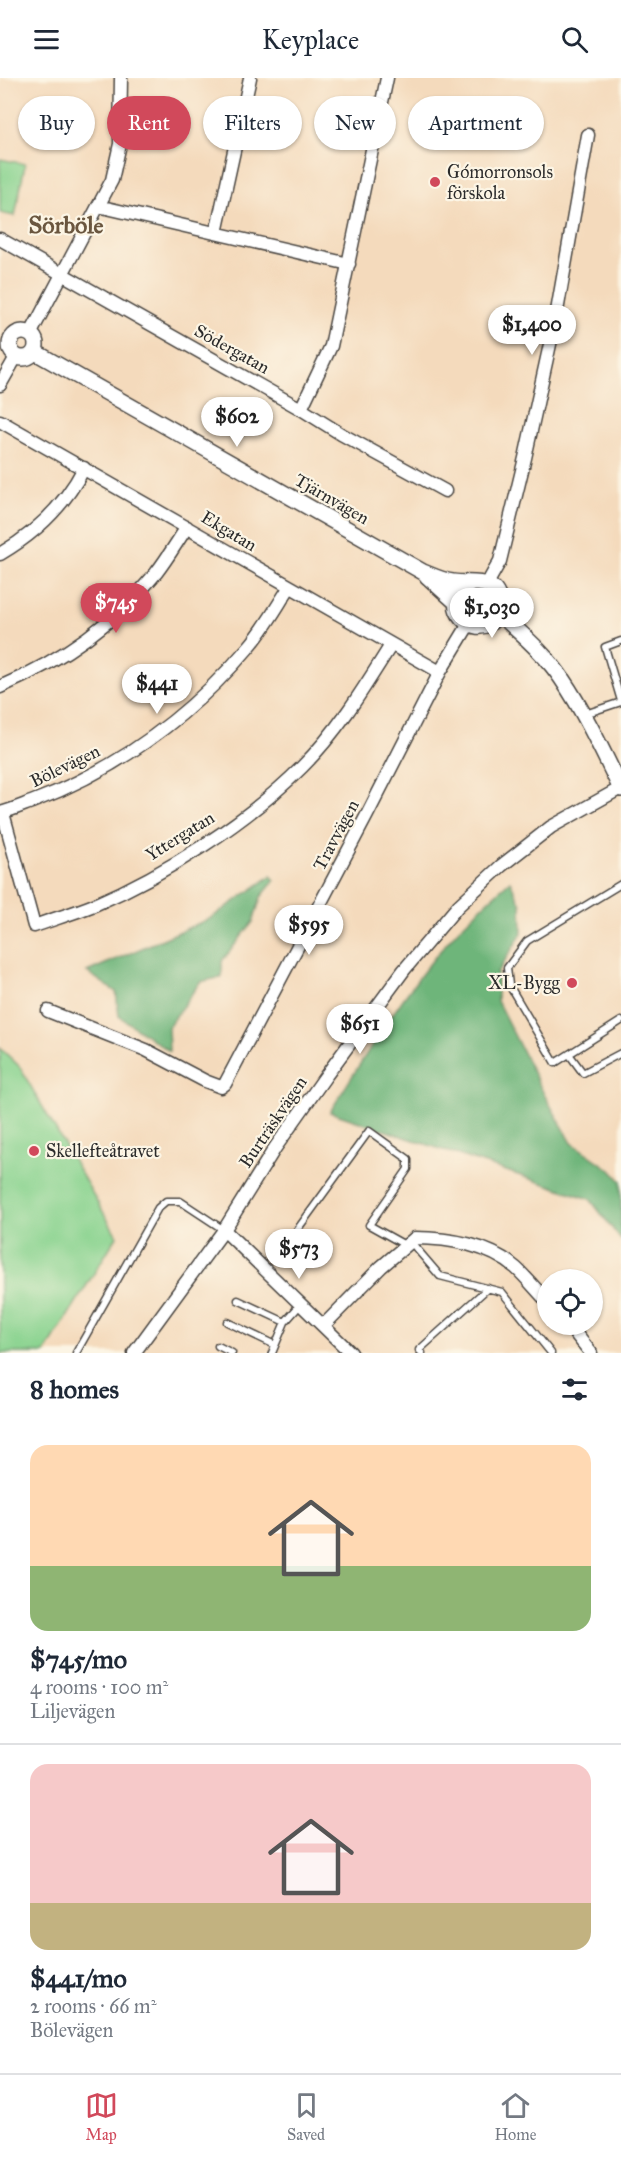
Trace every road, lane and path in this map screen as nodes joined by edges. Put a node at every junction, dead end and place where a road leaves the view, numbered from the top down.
1 (122, 78) edge
2 (250, 78) edge
3 (387, 78) edge
4 (588, 135) dead end
5 (98, 206) junction
6 (216, 233) junction
7 (0, 239) edge
8 (349, 264) junction
9 (63, 274) junction
10 (31, 333) junction
11 (6, 335) edge
12 (35, 352) junction
13 (16, 357) junction
14 (0, 385) edge
15 (301, 409) junction
16 (0, 421) edge
17 (84, 468) junction
18 (445, 491) dead end
19 (187, 527) junction
20 (0, 554) edge
21 (423, 572) junction
22 (470, 584) junction
23 (487, 584) junction
24 (289, 588) junction
25 (457, 603) junction
26 (498, 612) junction
27 (469, 624) junction
28 (621, 641) edge
29 (391, 645) junction
30 (440, 672) junction
31 (0, 687) edge
32 (621, 701) edge
33 (583, 715) junction
34 (621, 788) edge
35 (1, 813) edge
36 (621, 884) edge
37 (48, 1011) dead end
38 (621, 1021) edge
39 (621, 1053) edge
40 (569, 1054) junction
41 (224, 1230) junction
42 (297, 1230) dead end
43 (408, 1243) junction
44 (488, 1288) junction
45 (537, 1290) edge
46 (238, 1300) dead end
47 (302, 1304) junction
48 (227, 1322) dead end
49 (285, 1322) junction
50 (324, 1325) junction
51 (577, 1335) edge
52 (275, 1345) junction
53 (218, 1346) dead end
54 (76, 1353) edge
55 (134, 1353) edge
56 (232, 1353) edge
57 (272, 1353) edge
58 (351, 1353) edge
59 (422, 1353) edge
60 (551, 1353) edge
61 (591, 1353) edge

1 - 5 street
2 - 6 street
3 - 8 street
4 - 23 street
5 - 6 street
5 - 9 street
6 - 8 street
7 - 9 street, Södergatan
8 - 15 street
9 - 10 street
9 - 15 street, Södergatan
10 - 11 street
10 - 12 street
11 - 13 street
12 - 13 street
12 - 21 street, Tjärnvägen
13 - 14 street
15 - 18 street, Södergatan
16 - 17 street, Ekgatan
17 - 19 street, Ekgatan
17 - 20 street
19 - 24 street, Ekgatan
19 - 31 street
21 - 22 street, Tjärnvägen
21 - 25 street, Tjärnvägen
22 - 23 street
22 - 25 street
23 - 26 street
24 - 29 street, Ekgatan
24 - 35 street, Bölevägen
25 - 27 street
26 - 27 street
26 - 33 street
27 - 30 street, Travvägen
28 - 32 lane
29 - 30 street, Ekgatan
29 - 35 street, Yttergatan
30 - 37 street, Travvägen
32 - 33 lane
33 - 34 street
34 - 41 street, Burträskvägen
36 - 40 lane
38 - 40 lane
39 - 40 lane
41 - 47 street
41 - 54 lane
41 - 55 street, Burträskvägen
42 - 43 lane
43 - 44 lane
43 - 45 street
43 - 50 street
44 - 59 lane
44 - 60 lane
46 - 49 lane
47 - 49 lane
47 - 50 street
48 - 52 lane
49 - 52 lane
50 - 58 street
51 - 61 street
52 - 57 lane
53 - 56 lane

